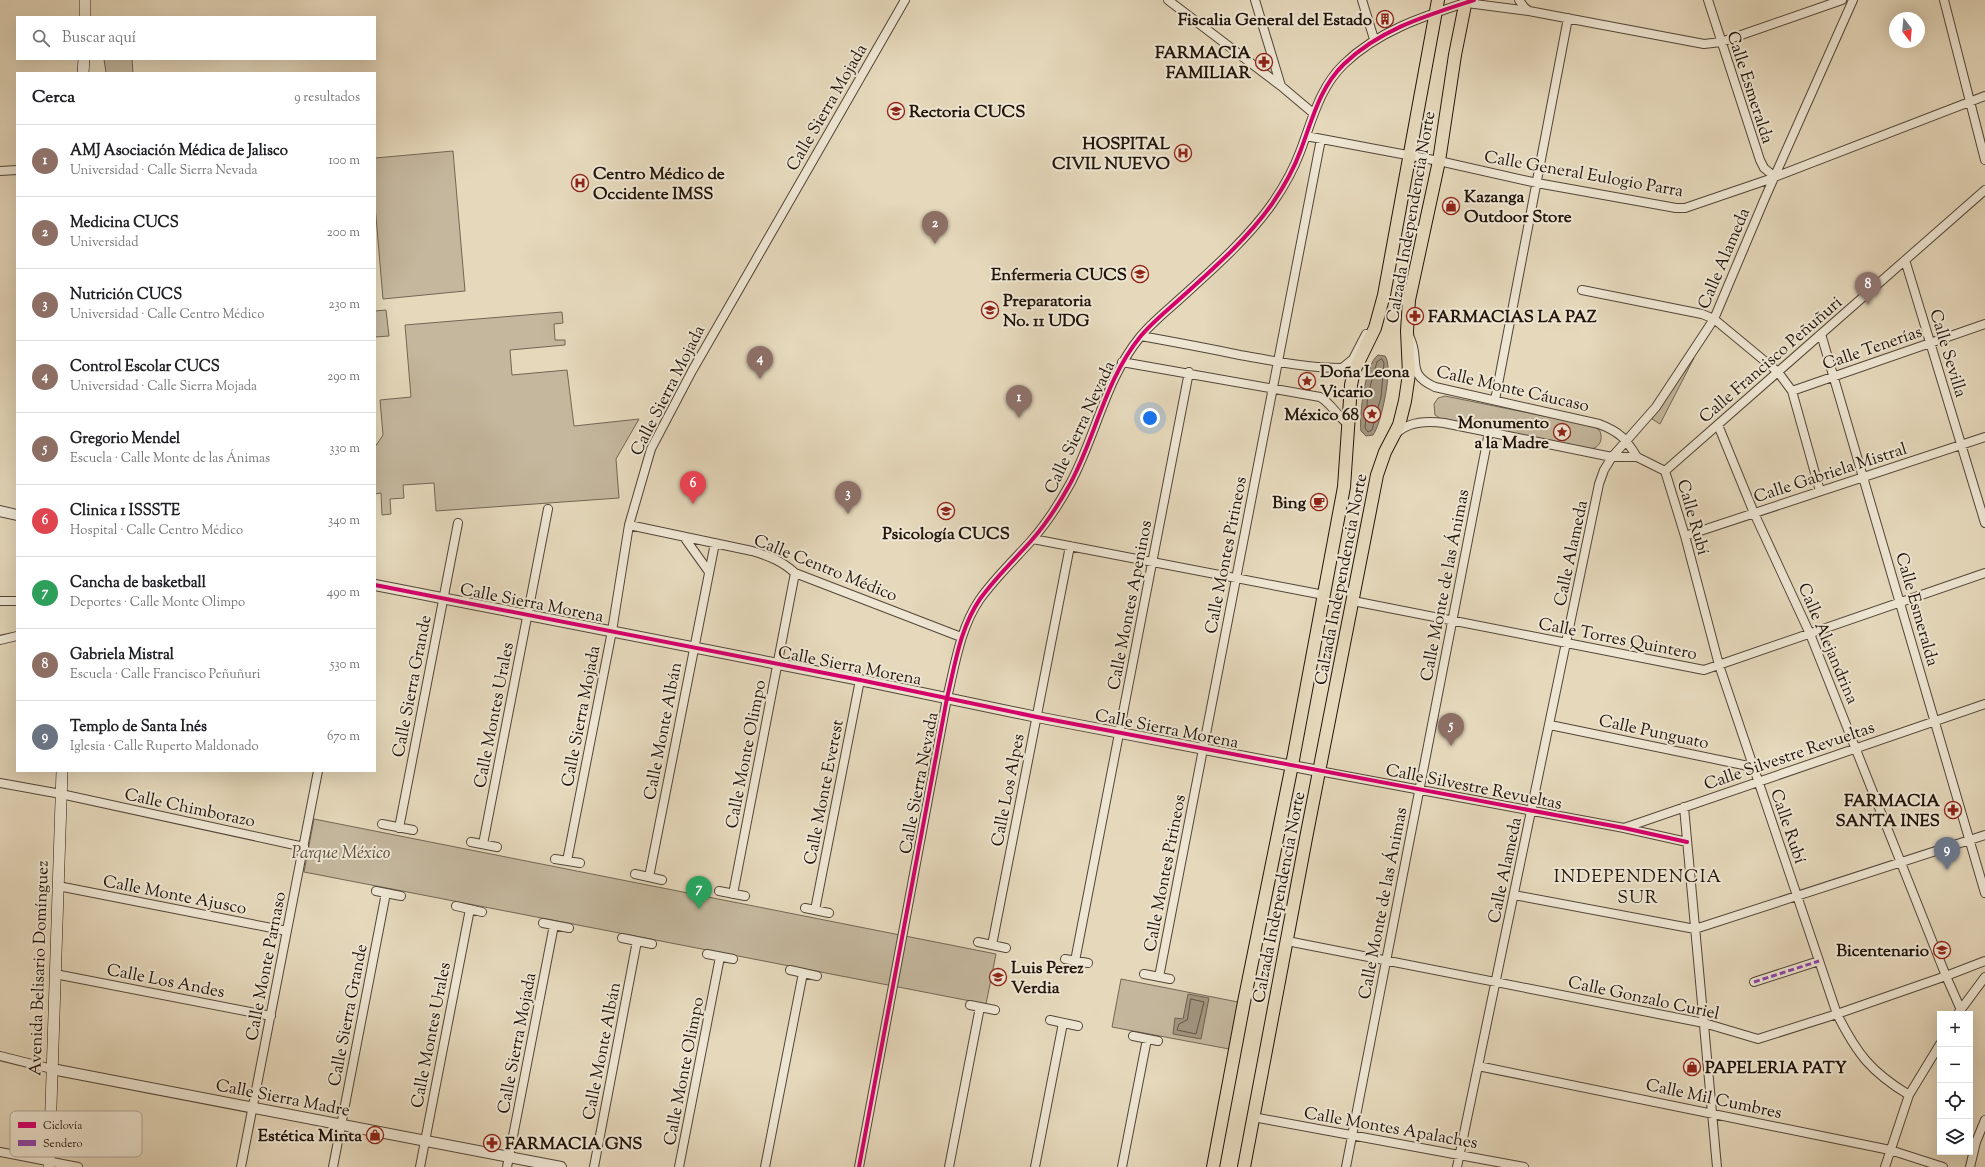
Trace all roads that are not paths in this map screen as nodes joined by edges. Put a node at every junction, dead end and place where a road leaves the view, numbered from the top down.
1 (85, 0) edge
2 (905, 0) edge
3 (1168, 0) edge
4 (1255, 0) edge
5 (1362, 0) edge
6 (1438, 0) edge
7 (1520, 0) edge
8 (1708, 0) edge
9 (1842, 0) edge
10 (1853, 0) edge
11 (1944, 0) edge
12 (1469, 1) edge
13 (1529, 11) junction
14 (1435, 14) junction
15 (85, 16) edge
16 (1568, 18) junction
17 (1374, 39) junction
18 (1721, 42) junction
19 (84, 60) edge
20 (83, 72) edge
21 (1281, 86) junction
22 (1985, 96) edge
23 (1970, 102) junction
24 (1313, 113) junction
25 (1306, 136) junction
26 (1321, 138) junction
27 (1410, 155) junction
28 (1985, 160) edge
29 (1439, 161) junction
30 (16, 170) edge
31 (0, 171) edge
32 (1774, 178) junction
33 (1537, 183) junction
34 (1985, 190) edge
35 (1905, 260) junction
36 (1582, 290) dead end
37 (1714, 319) junction
38 (1985, 324) edge
39 (1375, 328) junction
40 (1406, 331) junction
41 (1821, 334) junction
42 (1141, 336) junction
43 (1931, 343) junction
44 (1122, 362) junction
45 (1278, 362) junction
46 (1189, 372) junction
47 (1778, 372) junction
48 (1834, 377) junction
49 (1273, 388) junction
50 (1792, 391) junction
51 (1495, 400) junction
52 (1348, 424) junction
53 (1718, 425) junction
54 (1489, 432) junction
55 (1985, 437) edge
56 (1626, 440) junction
57 (1390, 441) junction
58 (1962, 444) junction
59 (1612, 457) junction
60 (1637, 457) junction
61 (1665, 471) junction
62 (1863, 476) junction
63 (1820, 491) junction
64 (548, 509) dead end
65 (0, 511) edge
66 (1754, 513) junction
67 (16, 515) edge
68 (458, 523) dead end
69 (1985, 523) edge
70 (629, 525) junction
71 (1685, 536) junction
72 (684, 537) junction
73 (1033, 539) junction
74 (715, 544) junction
75 (1070, 546) junction
76 (1152, 562) junction
77 (709, 572) junction
78 (796, 573) junction
79 (1985, 573) edge
80 (1236, 578) junction
81 (376, 585) edge
82 (1324, 595) junction
83 (444, 598) junction
84 (0, 601) edge
85 (16, 601) edge
86 (1353, 601) junction
87 (1900, 603) junction
88 (527, 614) junction
89 (1452, 621) junction
90 (612, 631) junction
91 (1810, 634) junction
92 (16, 636) edge
93 (961, 637) junction
94 (0, 640) edge
95 (1567, 643) junction
96 (693, 647) junction
97 (778, 663) junction
98 (1719, 665) junction
99 (860, 680) junction
100 (947, 698) junction
101 (1985, 704) edge
102 (1037, 717) junction
103 (1935, 721) junction
104 (1550, 725) junction
105 (1119, 732) junction
106 (1203, 748) junction
107 (1856, 748) junction
108 (1292, 765) junction
109 (1753, 766) junction
110 (1319, 771) junction
111 (62, 772) edge
112 (318, 772) edge
113 (1758, 782) junction
114 (0, 783) edge
115 (1419, 789) junction
116 (61, 794) junction
117 (1684, 807) junction
118 (1532, 810) junction
119 (382, 824) dead end
120 (399, 828) junction
121 (1624, 828) junction
122 (413, 830) dead end
123 (1985, 834) edge
124 (1969, 840) junction
125 (471, 842) dead end
126 (1687, 842) junction
127 (483, 844) junction
128 (304, 847) junction
129 (496, 847) dead end
130 (555, 859) dead end
131 (567, 861) junction
132 (1902, 862) junction
133 (580, 863) dead end
134 (635, 874) dead end
135 (649, 877) junction
136 (662, 880) dead end
137 (58, 886) junction
138 (376, 891) dead end
139 (719, 891) dead end
140 (386, 893) junction
141 (1985, 893) edge
142 (733, 894) junction
143 (1514, 895) junction
144 (401, 896) dead end
145 (745, 896) dead end
146 (1797, 896) junction
147 (456, 906) dead end
148 (806, 908) dead end
149 (470, 909) junction
150 (815, 910) junction
151 (482, 912) dead end
152 (829, 913) dead end
153 (543, 923) dead end
154 (554, 925) junction
155 (569, 928) dead end
156 (1695, 929) junction
157 (287, 931) junction
158 (622, 938) dead end
159 (637, 941) junction
160 (978, 942) dead end
161 (1287, 942) junction
162 (652, 944) dead end
163 (992, 945) junction
164 (1006, 948) dead end
165 (707, 954) dead end
166 (720, 957) junction
167 (1065, 959) dead end
168 (733, 960) dead end
169 (1386, 960) junction
170 (1075, 961) junction
171 (1819, 961) junction
172 (1985, 961) edge
173 (1088, 963) dead end
174 (790, 970) dead end
175 (803, 973) junction
176 (55, 974) junction
177 (1144, 974) dead end
178 (817, 976) dead end
179 (1946, 976) junction
180 (1159, 977) junction
181 (1985, 977) edge
182 (1170, 979) dead end
183 (1496, 981) junction
184 (1754, 982) dead end
185 (970, 1005) dead end
186 (980, 1007) junction
187 (994, 1010) dead end
188 (1960, 1011) edge
189 (1961, 1011) edge
190 (1837, 1014) junction
191 (270, 1016) junction
192 (1050, 1020) dead end
193 (1063, 1023) junction
194 (1704, 1023) junction
195 (1078, 1026) dead end
196 (1133, 1036) dead end
197 (1147, 1039) junction
198 (1158, 1041) dead end
199 (1938, 1047) edge
200 (0, 1056) edge
201 (1478, 1066) junction
202 (52, 1069) junction
203 (1909, 1095) junction
204 (253, 1108) junction
205 (51, 1111) edge
206 (1712, 1112) junction
207 (1253, 1117) junction
208 (1985, 1120) edge
209 (341, 1124) junction
210 (1352, 1134) junction
211 (425, 1141) junction
212 (1890, 1150) junction
213 (0, 1152) edge
214 (10, 1154) edge
215 (1460, 1154) junction
216 (20, 1157) edge
217 (508, 1162) edge
218 (49, 1164) edge
219 (78, 1167) edge
220 (241, 1167) edge
221 (333, 1167) edge
222 (420, 1167) edge
223 (561, 1167) edge
224 (594, 1167) edge
225 (679, 1167) edge
226 (765, 1167) edge
227 (859, 1167) edge
228 (949, 1167) edge
229 (1035, 1167) edge
230 (1122, 1167) edge
231 (1213, 1167) edge
232 (1244, 1167) edge
233 (1346, 1167) edge
234 (1457, 1167) edge
235 (1524, 1167) edge
236 (1717, 1167) edge
237 (1885, 1167) edge
238 (1943, 1167) edge
239 (1970, 1167) edge

1 - 15 main road
2 - 70 street, Calle Sierra Mojada
3 - 21 street
4 - 21 street
5 - 17 street
6 - 14 main road, Calzada Independencia Norte
7 - 13 street
8 - 18 street, Calle Esmeralda
9 - 18 street
10 - 32 street, Calle Alameda
11 - 23 street
12 - 13 street
12 - 14 street, Calle Sierra Nevada
12 - 29 main road, Calzada Independencia Norte
13 - 16 street
14 - 17 street, Calle Sierra Nevada
14 - 27 main road, Calzada Independencia Norte
16 - 18 street
16 - 33 street
17 - 24 street, Calle Sierra Nevada
18 - 32 street, Calle Esmeralda
19 - 20 main road
21 - 24 street
22 - 23 street, Calle General Eulogio Parra
23 - 28 street
23 - 32 street, Calle General Eulogio Parra
24 - 25 street, Calle Sierra Nevada
25 - 26 street, Calle General Eulogio Parra
25 - 42 street, Calle Sierra Nevada
26 - 27 street, Calle General Eulogio Parra
26 - 45 street, Calle Montes Pirineos
27 - 29 street, Calle General Eulogio Parra
27 - 39 main road, Calzada Independencia Norte
29 - 33 street, Calle General Eulogio Parra
29 - 40 main road, Calzada Independencia Norte
30 - 31 street
32 - 33 street, Calle General Eulogio Parra
32 - 37 street, Calle Alameda
33 - 51 street
34 - 35 street, Calle Francisco Peñuñuri
35 - 41 street, Calle Francisco Peñuñuri
35 - 43 street, Calle Sevilla
36 - 37 street
37 - 47 street
37 - 56 street, Calle Alameda
38 - 43 street, Calle Tenerías
39 - 45 street
39 - 52 main road, Calzada Independencia Norte
40 - 51 street, Calle Monte Cáucaso
40 - 57 main road, Calzada Independencia Norte
41 - 47 street, Calle Francisco Peñuñuri
41 - 48 street, Calle Esmeralda
42 - 44 street, Calle Sierra Nevada
42 - 45 street
43 - 48 street, Calle Tenerías
43 - 58 street, Calle Sevilla
44 - 46 street
44 - 73 street, Calle Sierra Nevada
45 - 49 street, Calle Montes Pirineos
46 - 49 street
46 - 76 street, Calle Montes Apeninos
47 - 50 street
47 - 53 street, Calle Francisco Peñuñuri
48 - 50 street, Calle Tenerías
48 - 62 street, Calle Esmeralda
49 - 52 street
49 - 80 street, Calle Montes Pirineos
50 - 63 street
51 - 56 street, Calle Monte Cáucaso
52 - 82 main road, Calzada Independencia Norte
53 - 61 street, Calle Francisco Peñuñuri
53 - 66 street, Calle Alejandrina
54 - 57 street
54 - 59 street
54 - 89 street, Calle Monte de las Ánimas
55 - 58 street, Calle Gabriela Mistral
56 - 59 street, Calle Alameda
56 - 60 street, Calle Monte Cáucaso
57 - 86 main road, Calzada Independencia Norte
58 - 62 street, Calle Gabriela Mistral
58 - 69 street, Calle Sevilla
59 - 60 street
59 - 95 street, Calle Alameda
60 - 61 street
61 - 71 street, Calle Rubí
62 - 63 street, Calle Gabriela Mistral
62 - 87 street, Calle Esmeralda
63 - 66 street, Calle Gabriela Mistral
64 - 88 street, Calle Montes Urales
65 - 67 street
66 - 71 street, Calle Gabriela Mistral
66 - 91 street, Calle Alejandrina
68 - 83 street, Calle Sierra Grande
70 - 72 street, Calle Centro Médico
70 - 90 street, Calle Sierra Mojada
71 - 98 street, Calle Rubí
72 - 74 street, Calle Centro Médico
72 - 77 street
73 - 75 street
73 - 93 street, Calle Sierra Nevada
74 - 77 street, Calle Monte Albán
74 - 78 street, Calle Centro Médico
75 - 76 street
75 - 102 street, Calle Los Alpes
76 - 80 street
76 - 105 street, Calle Montes Apeninos
77 - 96 street, Calle Monte Albán
78 - 93 street, Calle Centro Médico
78 - 97 street, Calle Monte Olimpo
79 - 87 street, Calle Torres Quintero
80 - 82 street
80 - 106 street, Calle Montes Pirineos
81 - 83 street, Calle Sierra Morena
82 - 108 main road, Calzada Independencia Norte
83 - 88 street, Calle Sierra Morena
83 - 120 street, Calle Sierra Grande
84 - 85 street
86 - 89 street, Calle Torres Quintero
86 - 110 main road, Calzada Independencia Norte
87 - 91 street, Calle Torres Quintero
87 - 103 street, Calle Esmeralda
88 - 90 street, Calle Sierra Morena
88 - 127 street, Calle Montes Urales
89 - 95 street, Calle Torres Quintero
89 - 115 street, Calle Monte de las Ánimas
90 - 96 street, Calle Sierra Morena
90 - 131 street, Calle Sierra Mojada
91 - 98 street, Calle Torres Quintero
91 - 107 street, Calle Alejandrina
92 - 94 street
93 - 100 street, Calle Sierra Nevada
95 - 98 street, Calle Torres Quintero
95 - 104 street, Calle Alameda
96 - 97 street, Calle Sierra Morena
96 - 135 street, Calle Monte Albán
97 - 99 street, Calle Sierra Morena
97 - 142 street, Calle Monte Olimpo
98 - 109 street, Calle Rubí
99 - 100 street, Calle Sierra Morena
99 - 150 street, Calle Monte Everest
100 - 102 street, Calle Sierra Morena
100 - 227 street, Calle Sierra Nevada
101 - 103 street, Calle Silvestre Revueltas
102 - 105 street, Calle Sierra Morena
102 - 163 street, Calle Los Alpes
103 - 107 street, Calle Silvestre Revueltas
103 - 124 street, Calle Esmeralda
104 - 109 street, Calle Punguato
104 - 118 street, Calle Alameda
105 - 106 street, Calle Sierra Morena
105 - 170 street, Calle Montes Apeninos
106 - 108 street, Calle Sierra Morena
106 - 180 street, Calle Montes Pirineos
107 - 113 street, Calle Silvestre Revueltas
107 - 132 street, Calle Alejandrina
108 - 110 street, Calle Sierra Morena
108 - 231 main road, Calzada Independencia Norte
109 - 113 street, Calle Rubí
110 - 115 street, Calle Silvestre Revueltas
110 - 161 main road, Calzada Independencia Norte
111 - 116 main road, Avenida Belisario Domínguez
112 - 128 street, Calle Monte Parnaso
113 - 117 street, Calle Silvestre Revueltas
113 - 146 street, Calle Rubí
114 - 116 street, Calle Chimborazo
115 - 118 street, Calle Silvestre Revueltas
115 - 169 street, Calle Monte de las Ánimas
116 - 128 street, Calle Chimborazo
116 - 137 main road, Avenida Belisario Domínguez
117 - 121 street, Calle Silvestre Revueltas
117 - 126 street
118 - 121 street, Calle Silvestre Revueltas
118 - 143 street, Calle Alameda
119 - 120 street
120 - 122 street
121 - 126 street
123 - 124 street
124 - 132 street
124 - 141 street, Calle Esmeralda
125 - 127 street
126 - 156 street
127 - 129 street
128 - 157 street, Calle Monte Parnaso
130 - 131 street
131 - 133 street
132 - 146 street
132 - 179 street, Calle Alejandrina
134 - 135 street
135 - 136 street
137 - 157 street, Calle Monte Ajusco
137 - 176 main road, Avenida Belisario Domínguez
138 - 140 street
139 - 142 street
140 - 144 street
140 - 209 street, Calle Sierra Grande
142 - 145 street
143 - 156 street
143 - 183 street, Calle Alameda
146 - 156 street
146 - 171 street, Calle Rubí
147 - 149 street
148 - 150 street
149 - 151 street
149 - 211 street, Calle Montes Urales
150 - 152 street
153 - 154 street
154 - 155 street
154 - 217 street, Calle Sierra Mojada
156 - 194 street
157 - 191 street, Calle Monte Parnaso
158 - 159 street
159 - 162 street
159 - 224 street, Calle Monte Albán
160 - 163 street
161 - 169 street, Calle Gonzalo Curiel
161 - 207 main road, Calzada Independencia Norte
163 - 164 street
165 - 166 street
166 - 168 street
166 - 225 street, Calle Monte Olimpo
167 - 170 street
169 - 183 street, Calle Gonzalo Curiel
169 - 210 street, Calle Monte de las Ánimas
170 - 173 street
171 - 184 street
171 - 190 street, Calle Rubí
172 - 179 street, Calle Gonzalo Curiel
174 - 175 street
175 - 178 street
175 - 226 street
176 - 191 street, Calle Los Andes
176 - 202 main road, Avenida Belisario Domínguez
177 - 180 street
179 - 188 street, Calle Alejandrina
179 - 190 street, Calle Gonzalo Curiel
180 - 182 street
181 - 189 street
183 - 194 street, Calle Gonzalo Curiel
183 - 201 street, Calle Alameda
185 - 186 street
186 - 187 street
186 - 228 street
190 - 194 street, Calle Gonzalo Curiel
190 - 203 street, Calle Rubí
191 - 204 street, Calle Monte Parnaso
192 - 193 street
193 - 195 street
193 - 229 street
194 - 206 street
196 - 197 street
197 - 198 street
197 - 230 street
199 - 203 street
200 - 202 street, Calle Sierra Madre
201 - 206 street, Calle Mil Cumbres
201 - 215 street, Calle Alameda
202 - 204 street, Calle Sierra Madre
202 - 205 main road, Avenida Belisario Domínguez
203 - 212 street
204 - 209 street, Calle Sierra Madre
204 - 220 street, Calle Monte Parnaso
206 - 212 street, Calle Mil Cumbres
206 - 236 street
207 - 210 street, Calle Montes Apalaches
207 - 232 main road, Calzada Independencia Norte
208 - 239 street
209 - 211 street, Calle Sierra Madre
209 - 221 street, Calle Sierra Grande
210 - 215 street, Calle Montes Apalaches
210 - 233 street, Calle Monte de las Ánimas
211 - 217 street, Calle Sierra Madre
211 - 222 street, Calle Montes Urales
212 - 237 street
212 - 238 street, Calle Mil Cumbres
213 - 214 street
215 - 234 street, Calle Alameda
215 - 235 street, Calle Montes Apalaches
216 - 218 street
217 - 223 street, Calle Sierra Madre
218 - 219 street

